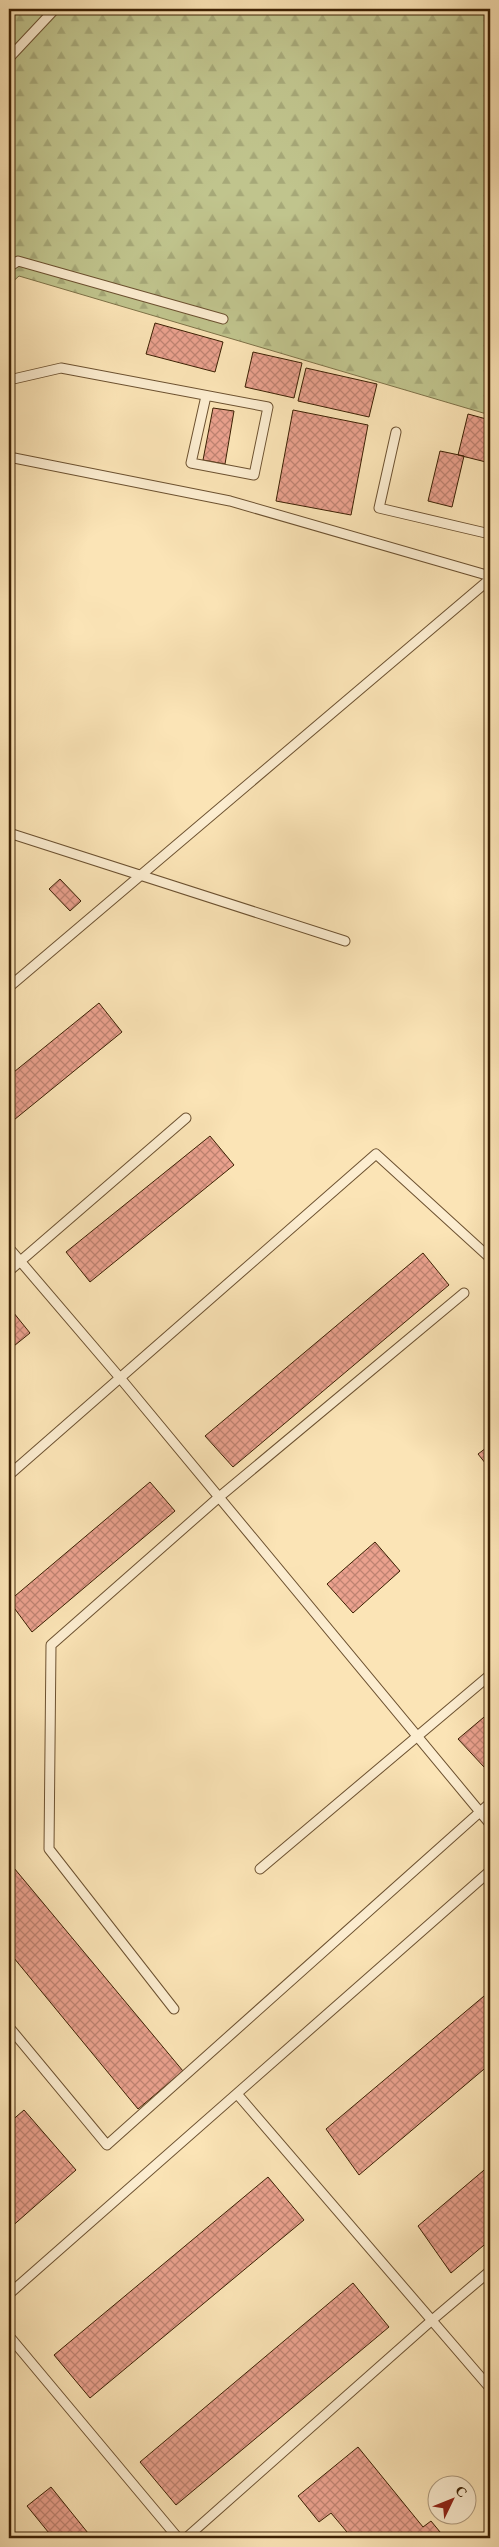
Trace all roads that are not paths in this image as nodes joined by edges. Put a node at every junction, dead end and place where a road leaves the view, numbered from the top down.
1 (55, 9) edge
2 (9, 58) edge
3 (9, 268) edge
4 (223, 319) dead end
5 (9, 380) edge
6 (206, 396) junction
7 (396, 432) dead end
8 (9, 457) edge
9 (490, 534) edge
10 (490, 578) edge
11 (9, 833) edge
12 (140, 875) junction
13 (345, 941) dead end
14 (9, 987) edge
15 (186, 1118) dead end
16 (9, 1248) edge
17 (490, 1258) edge
18 (20, 1262) junction
19 (9, 1271) edge
20 (464, 1293) dead end
21 (121, 1379) junction
22 (9, 1475) edge
23 (218, 1498) junction
24 (490, 1675) edge
25 (418, 1737) junction
26 (490, 1803) edge
27 (480, 1812) junction
28 (490, 1824) edge
29 (260, 1869) dead end
30 (490, 1871) edge
31 (174, 2009) dead end
32 (9, 2027) edge
33 (238, 2095) junction
34 (490, 2271) edge
35 (9, 2294) edge
36 (431, 2321) junction
37 (9, 2336) edge
38 (490, 2388) edge
39 (178, 2538) edge
40 (186, 2538) edge

1 - 2 lane
3 - 4 lane
5 - 6 lane
6 - 6 lane
7 - 9 lane
8 - 10 lane
10 - 12 lane
11 - 12 lane
12 - 13 lane
12 - 14 lane
15 - 18 lane
16 - 18 lane
17 - 21 lane
18 - 19 lane
18 - 21 lane
20 - 23 lane
21 - 22 lane
21 - 23 lane
23 - 25 lane
23 - 31 lane
24 - 25 lane
25 - 27 lane
25 - 29 lane
26 - 27 lane
27 - 28 lane
27 - 32 lane
30 - 33 lane
33 - 35 lane
33 - 36 lane
34 - 36 lane
36 - 38 lane
36 - 40 lane
37 - 39 lane

